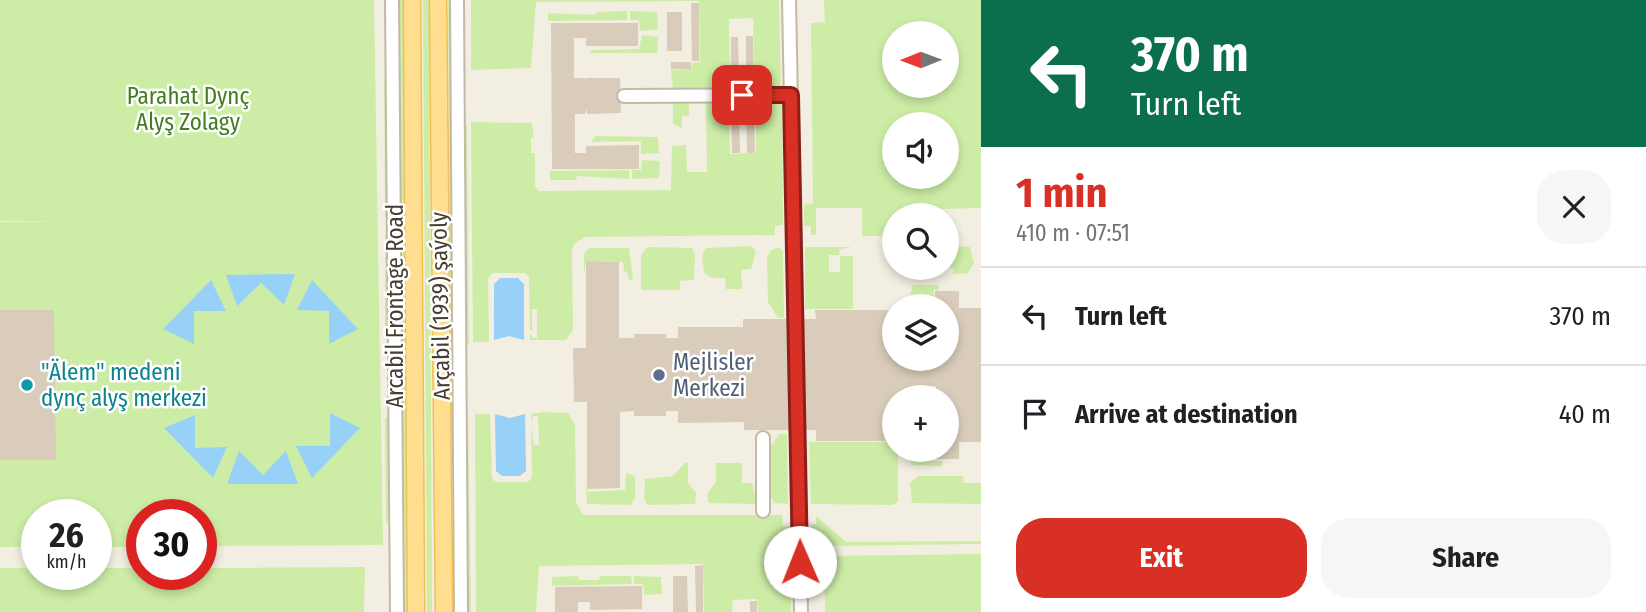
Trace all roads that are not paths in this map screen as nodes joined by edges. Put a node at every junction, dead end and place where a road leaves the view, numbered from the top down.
1 (392, 0) edge
2 (412, 0) edge
3 (438, 0) edge
4 (457, 0) edge
5 (789, 0) edge
6 (791, 95) junction
7 (624, 96) dead end
8 (763, 438) dead end
9 (763, 512) dead end
10 (397, 612) edge
11 (416, 612) edge
12 (444, 612) edge
13 (461, 612) edge
14 (801, 612) edge

1 - 10 street, Arcabil Frontage Road
2 - 11 main road, Arçabil (1939) şaýoly
3 - 12 main road, Arçabil (1939) şaýoly
4 - 13 street
5 - 6 street
6 - 7 street
6 - 14 street
8 - 9 street

